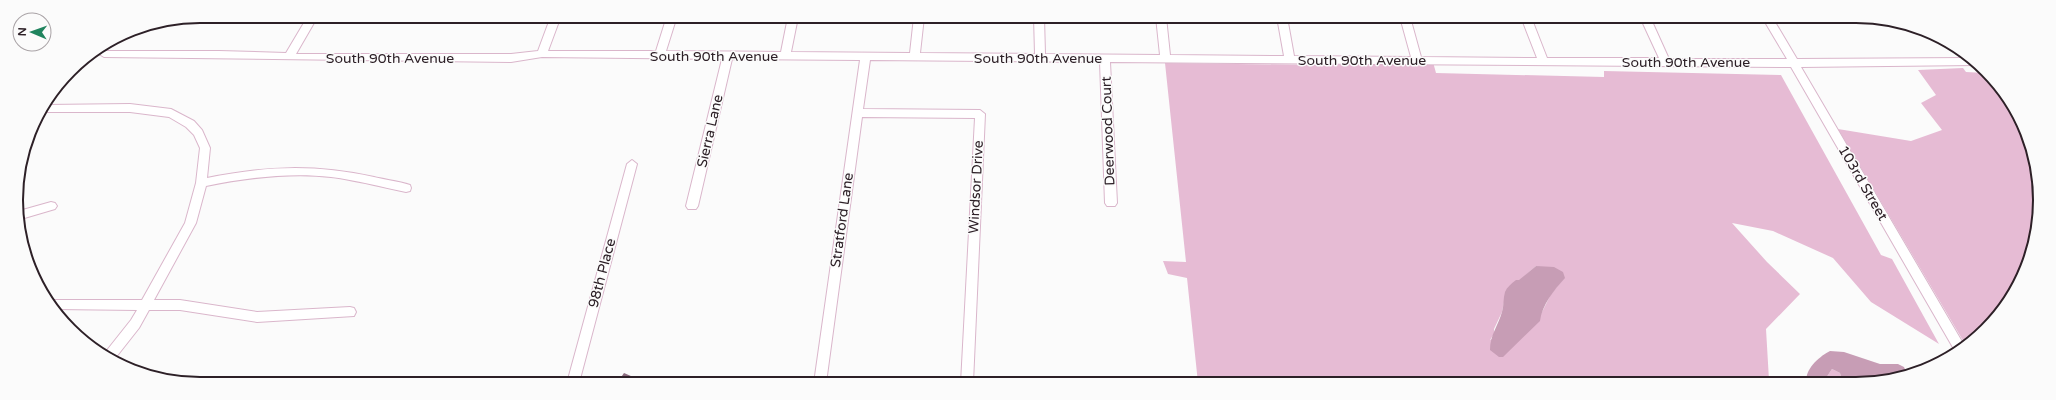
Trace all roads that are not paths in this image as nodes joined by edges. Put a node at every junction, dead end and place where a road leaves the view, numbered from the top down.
1 (309, 23) edge
2 (553, 23) edge
3 (670, 23) edge
4 (791, 23) edge
5 (918, 23) edge
6 (1039, 23) edge
7 (1162, 23) edge
8 (1283, 23) edge
9 (1407, 23) edge
10 (1528, 23) edge
11 (1648, 23) edge
12 (1771, 23) edge
13 (104, 54) dead end
14 (542, 54) junction
15 (660, 55) junction
16 (728, 56) junction
17 (784, 56) junction
18 (865, 57) junction
19 (915, 57) junction
20 (289, 58) junction
21 (1040, 58) junction
22 (1105, 58) junction
23 (1165, 59) junction
24 (1290, 60) junction
25 (1417, 61) junction
26 (1543, 61) junction
27 (1666, 62) junction
28 (1967, 62) edge
29 (1794, 63) junction
30 (48, 109) edge
31 (856, 113) junction
32 (632, 164) dead end
33 (201, 183) junction
34 (406, 188) dead end
35 (1111, 203) dead end
36 (51, 206) dead end
37 (692, 206) dead end
38 (23, 214) edge
39 (57, 304) edge
40 (146, 304) junction
41 (350, 312) dead end
42 (1958, 344) edge
43 (112, 353) edge
44 (575, 377) edge
45 (821, 377) edge
46 (967, 377) edge

1 - 20 street
2 - 14 street
3 - 15 street
4 - 17 street
5 - 19 street
6 - 21 street
7 - 23 street
8 - 24 street
9 - 25 street
10 - 26 street
11 - 27 street
12 - 29 street, 103rd Street
13 - 20 street, South 90th Avenue
14 - 15 street, South 90th Avenue
14 - 20 street, South 90th Avenue
15 - 16 street, South 90th Avenue
16 - 17 street, South 90th Avenue
16 - 37 street, Sierra Lane
17 - 18 street, South 90th Avenue
18 - 19 street, South 90th Avenue
18 - 31 street, Stratford Lane
19 - 21 street, South 90th Avenue
21 - 22 street, South 90th Avenue
22 - 23 street, South 90th Avenue
22 - 35 street, Deerwood Court
23 - 24 street, South 90th Avenue
24 - 25 street, South 90th Avenue
25 - 26 street, South 90th Avenue
26 - 27 street, South 90th Avenue
27 - 29 street, South 90th Avenue
28 - 29 street, South 90th Avenue
29 - 42 street, 103rd Street
30 - 33 street
31 - 45 street, Stratford Lane
31 - 46 street, Windsor Drive
32 - 44 street, 98th Place
33 - 34 street
33 - 40 street
36 - 38 street
39 - 40 street
40 - 41 street
40 - 43 street

